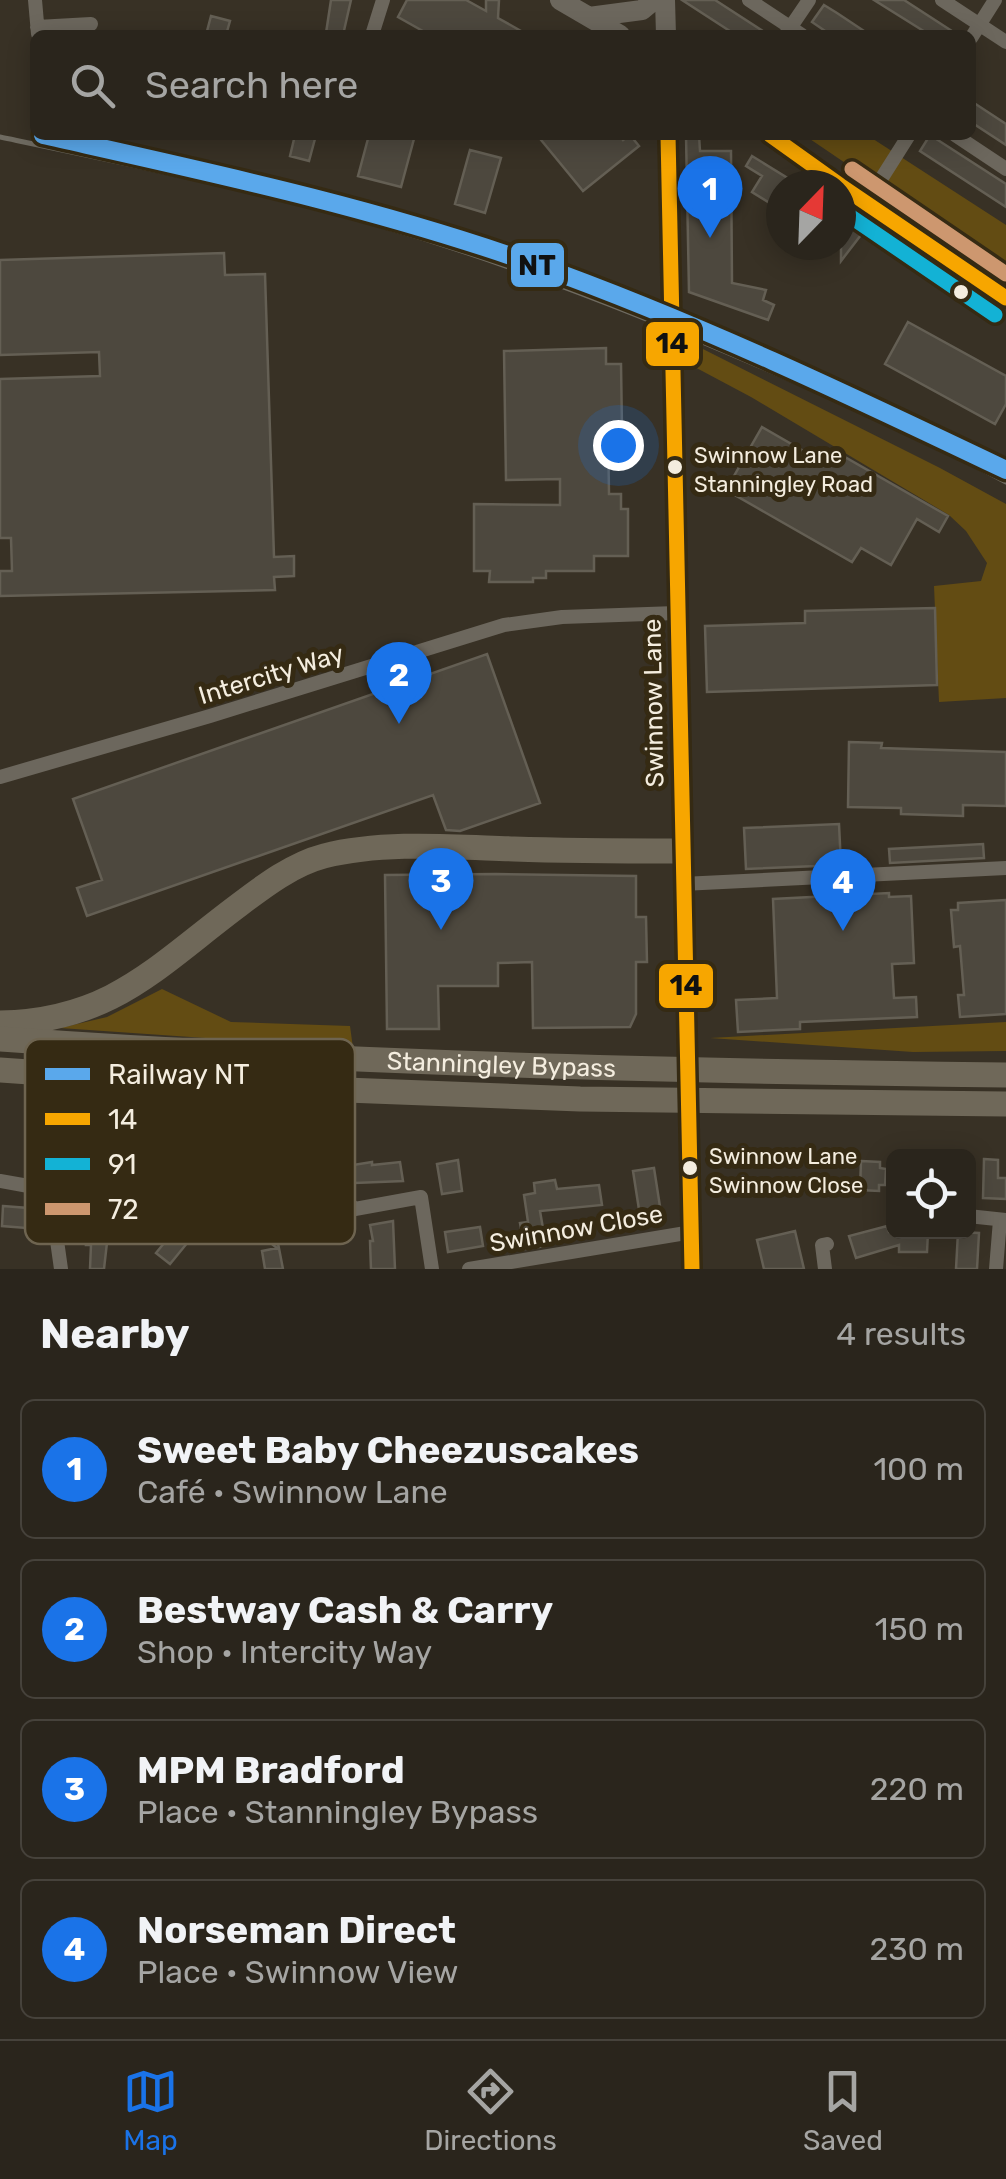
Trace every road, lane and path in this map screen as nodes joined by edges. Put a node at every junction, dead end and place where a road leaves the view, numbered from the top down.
1 (35, 0) edge
2 (382, 0) edge
3 (560, 0) edge
4 (654, 0) edge
5 (665, 0) edge
6 (749, 0) edge
7 (809, 0) edge
8 (942, 0) edge
9 (995, 0) edge
10 (589, 17) junction
11 (91, 24) dead end
12 (37, 30) edge
13 (45, 30) edge
14 (373, 30) edge
15 (611, 30) edge
16 (666, 30) edge
17 (790, 30) edge
18 (794, 30) edge
19 (974, 30) edge
20 (976, 30) edge
21 (976, 31) edge
22 (1006, 42) edge
23 (668, 140) edge
24 (777, 140) edge
25 (906, 140) edge
26 (962, 140) edge
27 (1006, 169) edge
28 (820, 170) edge
29 (856, 196) edge
30 (866, 203) junction
31 (1006, 298) edge
32 (676, 613) junction
33 (0, 776) edge
34 (681, 851) junction
35 (1006, 868) edge
36 (682, 884) junction
37 (0, 1023) edge
38 (0, 1039) edge
39 (25, 1041) edge
40 (355, 1060) edge
41 (0, 1070) edge
42 (25, 1072) edge
43 (1006, 1075) edge
44 (355, 1090) edge
45 (1006, 1104) edge
46 (0, 1181) edge
47 (25, 1185) edge
48 (355, 1208) edge
49 (976, 1217) edge
50 (1003, 1220) edge
51 (692, 1232) junction
52 (57, 1244) edge
53 (827, 1244) dead end
54 (61, 1269) edge
55 (432, 1269) edge
56 (468, 1269) edge
57 (692, 1269) edge
58 (826, 1269) edge
59 (996, 1269) edge

1 - 12 street
2 - 14 street
3 - 10 street
4 - 10 street
5 - 16 street
6 - 17 street
7 - 18 street
8 - 19 street
9 - 20 street
10 - 15 street
11 - 13 street
21 - 22 street
23 - 32 street, Swinnow Lane
24 - 28 street
25 - 30 street
26 - 27 street
29 - 30 street
30 - 31 street
32 - 33 street, Intercity Way
32 - 34 street, Swinnow Lane
34 - 36 street, Swinnow Lane
34 - 37 highway
35 - 36 street
36 - 51 street, Swinnow Lane
38 - 39 highway, Stanningley Bypass
40 - 43 highway, Stanningley Bypass
41 - 42 highway, Stanningley Bypass
44 - 45 highway, Stanningley Bypass
46 - 47 street
48 - 55 street
49 - 50 street
50 - 59 street
51 - 56 street, Swinnow Close
51 - 57 street, Swinnow Lane
52 - 54 street
53 - 58 street

